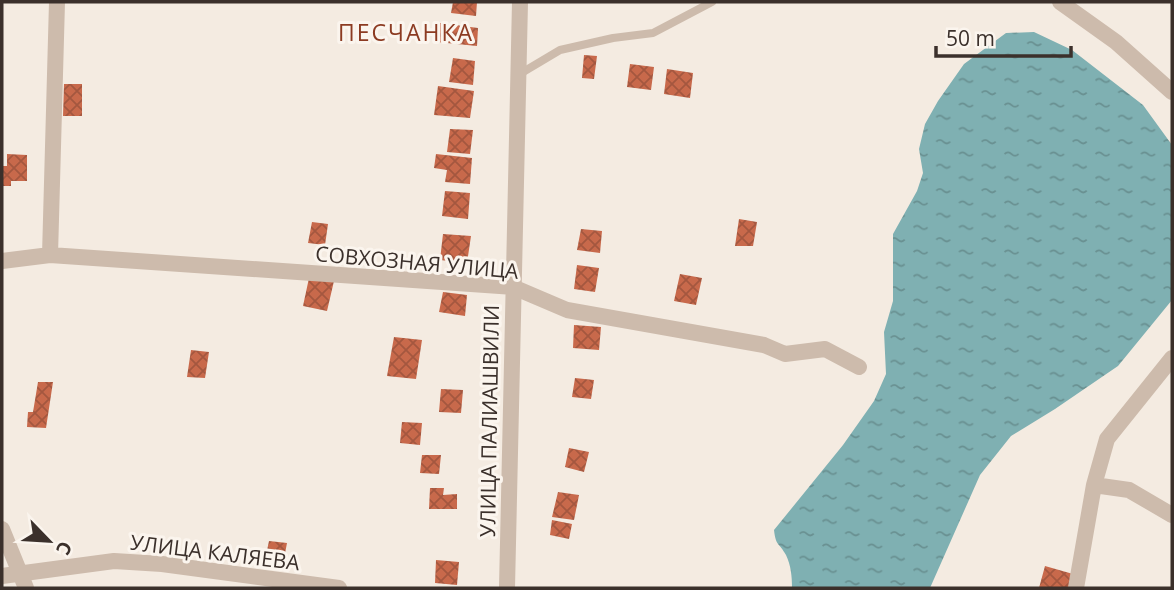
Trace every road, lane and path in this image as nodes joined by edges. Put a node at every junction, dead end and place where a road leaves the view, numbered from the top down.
1 (57, 2) edge
2 (520, 2) edge
3 (712, 2) edge
4 (1060, 2) edge
5 (1074, 2) edge
6 (1116, 42) junction
7 (518, 75) junction
8 (1172, 92) edge
9 (50, 255) junction
10 (2, 261) edge
11 (513, 287) junction
12 (1172, 358) edge
13 (859, 367) dead end
14 (1094, 485) junction
15 (1172, 515) edge
16 (2, 529) edge
17 (2, 576) edge
18 (23, 581) edge
19 (339, 588) edge
20 (507, 588) edge
21 (1076, 588) edge

1 - 9 street
2 - 7 street, УЛИЦА ПАЛИАШВИЛИ
3 - 7 lane
4 - 6 street
5 - 6 street
6 - 8 street
7 - 11 street, УЛИЦА ПАЛИАШВИЛИ
9 - 10 street, СОВХОЗНАЯ УЛИЦА
9 - 11 street, СОВХОЗНАЯ УЛИЦА
11 - 13 street, СОВХОЗНАЯ УЛИЦА
11 - 20 street, УЛИЦА ПАЛИАШВИЛИ
12 - 14 street
14 - 15 street
14 - 21 street
16 - 18 street
17 - 18 street, УЛИЦА КАЛЯЕВА
18 - 19 street, УЛИЦА КАЛЯЕВА

